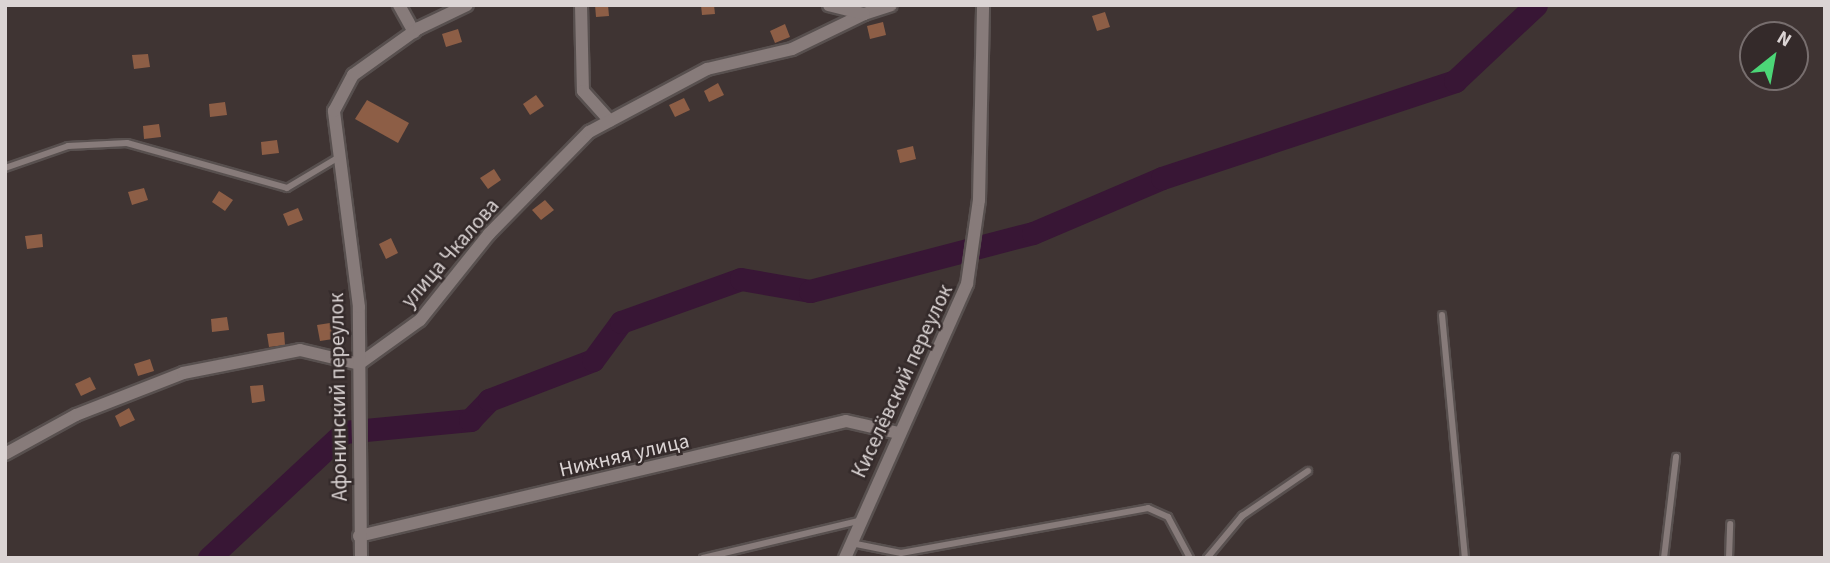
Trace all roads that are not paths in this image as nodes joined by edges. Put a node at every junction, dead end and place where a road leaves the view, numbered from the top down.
1 (399, 5) edge
2 (467, 5) edge
3 (581, 5) edge
4 (829, 5) edge
5 (891, 5) edge
6 (983, 5) edge
7 (864, 13) junction
8 (414, 32) junction
9 (610, 121) junction
10 (340, 157) junction
11 (5, 168) edge
12 (1442, 316) dead end
13 (359, 364) junction
14 (898, 433) junction
15 (5, 454) edge
16 (1676, 457) dead end
17 (1308, 471) dead end
18 (858, 521) junction
19 (1730, 524) dead end
20 (359, 536) junction
21 (849, 543) junction
22 (361, 558) edge
23 (703, 558) edge
24 (845, 558) edge
25 (1190, 558) edge
26 (1207, 558) edge
27 (1465, 558) edge
28 (1664, 558) edge
29 (1729, 558) edge

1 - 8 street
2 - 8 street
3 - 9 street
4 - 7 street
5 - 7 street, улица Чкалова
6 - 14 street, Киселёвский переулок
7 - 9 street, улица Чкалова
8 - 10 street, Афонинский переулок
9 - 13 street, улица Чкалова
10 - 11 lane
10 - 13 street, Афонинский переулок
12 - 27 lane
13 - 15 street
13 - 20 street, Афонинский переулок
14 - 18 street, Киселёвский переулок
14 - 20 street, Нижняя улица
16 - 28 lane
17 - 26 lane
18 - 21 street, Киселёвский переулок
18 - 23 lane
19 - 29 lane
20 - 22 street, Афонинский переулок
21 - 24 street, Киселёвский переулок
21 - 25 lane

